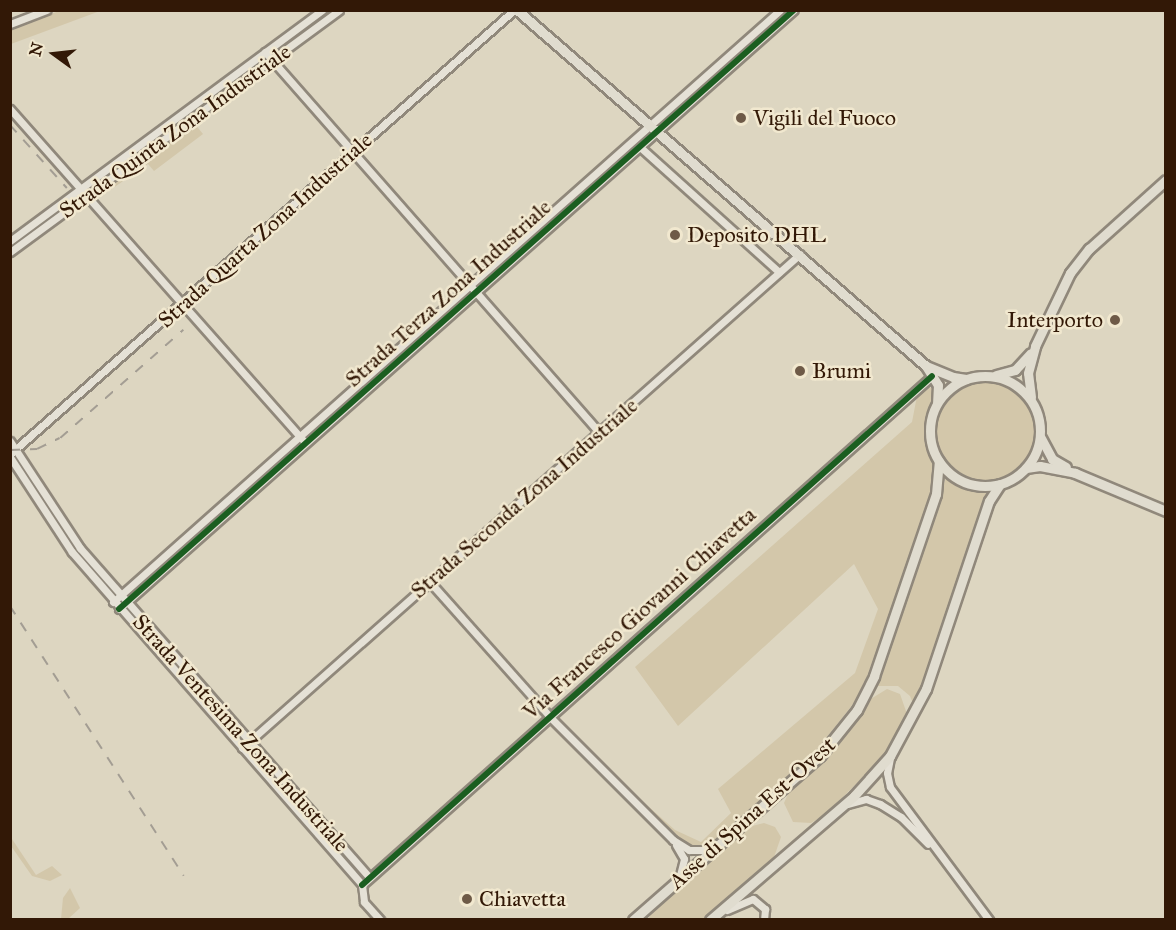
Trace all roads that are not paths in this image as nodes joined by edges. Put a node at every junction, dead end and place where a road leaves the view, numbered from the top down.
1 (46, 10) edge
2 (322, 10) edge
3 (339, 10) edge
4 (515, 10) edge
5 (780, 10) edge
6 (794, 10) edge
7 (10, 24) edge
8 (265, 52) junction
9 (271, 60) junction
10 (235, 75) junction
11 (240, 83) junction
12 (10, 109) edge
13 (654, 128) junction
14 (640, 147) junction
15 (352, 152) junction
16 (589, 179) junction
17 (1166, 180) edge
18 (594, 187) junction
19 (81, 189) junction
20 (87, 196) junction
21 (10, 241) edge
22 (10, 252) edge
23 (800, 254) junction
24 (779, 272) junction
25 (470, 286) junction
26 (477, 293) junction
27 (183, 304) junction
28 (1035, 346) junction
29 (394, 353) junction
30 (400, 361) junction
31 (926, 366) junction
32 (932, 376) junction
33 (992, 376) junction
34 (966, 379) junction
35 (1031, 400) junction
36 (937, 404) junction
37 (599, 432) junction
38 (300, 436) junction
39 (1040, 436) junction
40 (10, 441) edge
41 (306, 443) junction
42 (12, 454) edge
43 (277, 456) junction
44 (939, 461) junction
45 (283, 464) junction
46 (1026, 468) junction
47 (1075, 473) junction
48 (1000, 484) junction
49 (54, 508) junction
50 (1166, 511) edge
51 (46, 513) junction
52 (179, 544) junction
53 (185, 550) junction
54 (140, 579) junction
55 (429, 581) junction
56 (146, 585) junction
57 (120, 596) junction
58 (113, 602) junction
59 (126, 603) junction
60 (119, 609) junction
61 (154, 635) junction
62 (147, 641) junction
63 (181, 666) junction
64 (174, 671) junction
65 (550, 717) junction
66 (249, 742) junction
67 (242, 748) junction
68 (890, 756) junction
69 (838, 810) junction
70 (673, 840) junction
71 (712, 850) junction
72 (936, 853) junction
73 (369, 877) junction
74 (678, 880) junction
75 (362, 885) junction
76 (380, 920) edge
77 (633, 920) edge
78 (710, 920) edge
79 (717, 920) edge
80 (764, 920) edge
81 (989, 920) edge

1 - 7 street
2 - 8 street, Strada Quinta Zona Industriale
3 - 9 street, Strada Quinta Zona Industriale
4 - 13 main road
4 - 15 street, Strada Quarta Zona Industriale
5 - 13 street, Strada Terza Zona Industriale
6 - 13 street, Strada Terza Zona Industriale
8 - 9 street
8 - 10 street, Strada Quinta Zona Industriale
9 - 11 street, Strada Quinta Zona Industriale
9 - 15 street
10 - 11 street
10 - 19 street, Strada Quinta Zona Industriale
11 - 20 street, Strada Quinta Zona Industriale
12 - 19 street
13 - 14 street, Strada Terza Zona Industriale
13 - 16 street, Strada Terza Zona Industriale
13 - 23 main road
14 - 18 street, Strada Terza Zona Industriale
14 - 24 street
15 - 25 street
15 - 27 street, Strada Quarta Zona Industriale
16 - 18 street
16 - 25 street, Strada Terza Zona Industriale
17 - 28 main road
18 - 26 street, Strada Terza Zona Industriale
19 - 20 street
19 - 21 street, Strada Quinta Zona Industriale
20 - 22 street, Strada Quinta Zona Industriale
20 - 27 street
23 - 24 street, Strada Seconda Zona Industriale
23 - 31 main road
24 - 37 street, Strada Seconda Zona Industriale
25 - 26 street
25 - 29 street, Strada Terza Zona Industriale
26 - 30 street, Strada Terza Zona Industriale
26 - 37 street
27 - 38 street
27 - 42 street, Strada Quarta Zona Industriale
28 - 33 main road
28 - 35 main road
29 - 30 street
29 - 38 street, Strada Terza Zona Industriale
30 - 41 street, Strada Terza Zona Industriale
31 - 32 main road
31 - 34 main road
32 - 36 main road
32 - 65 street, Via Francesco Giovanni Chiavetta
33 - 34 main road
33 - 35 main road
34 - 36 main road
35 - 39 main road
36 - 44 main road
37 - 55 street, Strada Seconda Zona Industriale
38 - 41 street
38 - 43 street, Strada Terza Zona Industriale
39 - 46 main road
39 - 47 main road
40 - 42 street, Strada Ventesima Zona Industriale
41 - 45 street, Strada Terza Zona Industriale
42 - 49 street, Strada Ventesima Zona Industriale
42 - 51 street, Strada Ventesima Zona Industriale
43 - 45 street
43 - 52 street, Strada Terza Zona Industriale
44 - 48 main road
44 - 71 main road, Asse di Spina Est-Ovest
45 - 53 street, Strada Terza Zona Industriale
46 - 47 main road
46 - 48 main road
47 - 50 main road
48 - 68 main road
49 - 51 street
49 - 57 street, Strada Ventesima Zona Industriale
51 - 58 street, Strada Ventesima Zona Industriale
52 - 53 street
52 - 54 street, Strada Terza Zona Industriale
53 - 56 street, Strada Terza Zona Industriale
54 - 56 street
54 - 57 street, Strada Terza Zona Industriale
55 - 65 street
55 - 66 street, Strada Seconda Zona Industriale
56 - 59 street, Strada Terza Zona Industriale
57 - 58 street, Strada Terza Zona Industriale
57 - 59 street, Strada Ventesima Zona Industriale
58 - 60 street, Strada Ventesima Zona Industriale
59 - 60 street, Strada Terza Zona Industriale
59 - 61 street, Strada Ventesima Zona Industriale
60 - 62 street, Strada Ventesima Zona Industriale
61 - 62 street
61 - 63 street, Strada Ventesima Zona Industriale
62 - 64 street, Strada Ventesima Zona Industriale
63 - 64 street
63 - 66 street, Strada Ventesima Zona Industriale
64 - 67 street, Strada Ventesima Zona Industriale
65 - 70 street
65 - 73 street, Via Francesco Giovanni Chiavetta
66 - 67 street, Strada Seconda Zona Industriale
66 - 73 street, Strada Ventesima Zona Industriale
67 - 75 street, Strada Ventesima Zona Industriale
68 - 69 main road
68 - 72 street
69 - 72 street
69 - 78 main road
70 - 71 street
70 - 74 street
71 - 74 main road, Asse di Spina Est-Ovest
72 - 81 street
73 - 75 street, Via Francesco Giovanni Chiavetta
74 - 77 main road, Asse di Spina Est-Ovest
75 - 76 street, Strada Ventesima Zona Industriale
79 - 80 street

